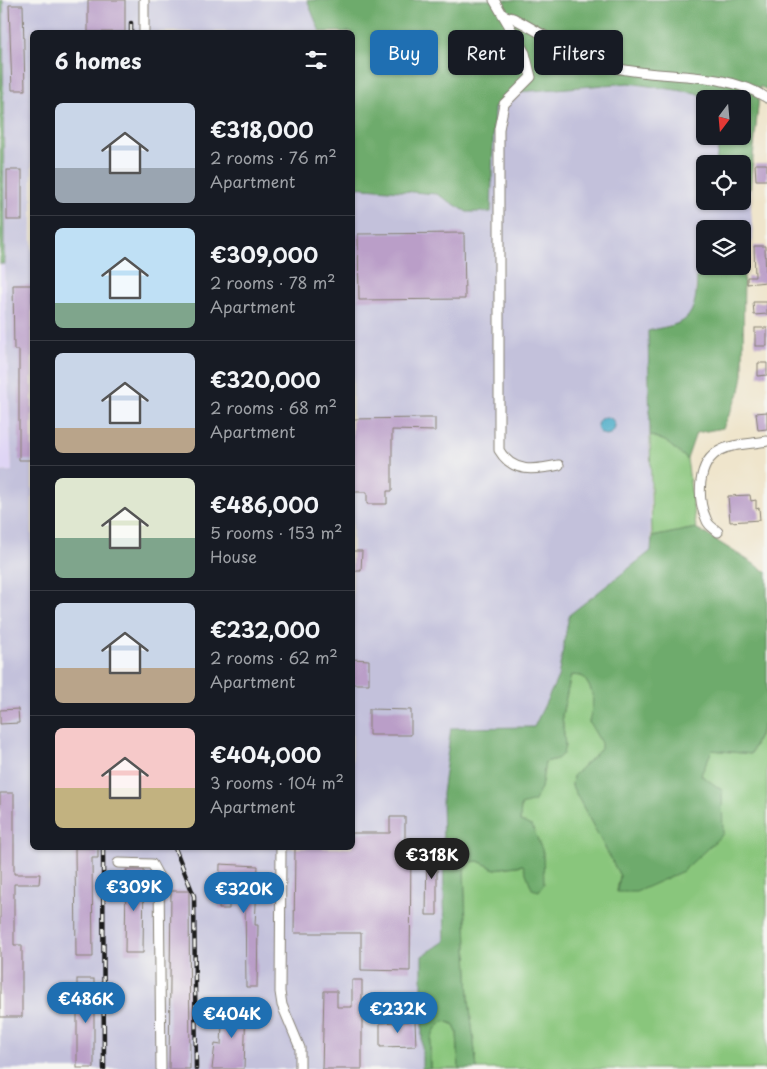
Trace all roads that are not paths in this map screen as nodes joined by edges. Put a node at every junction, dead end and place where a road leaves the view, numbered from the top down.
1 (144, 0) edge
2 (494, 0) edge
3 (503, 15) junction
4 (144, 30) edge
5 (767, 98) edge
6 (767, 441) edge
7 (559, 464) dead end
8 (718, 532) dead end
9 (281, 850) edge
10 (118, 863) dead end
11 (161, 1069) edge
12 (300, 1069) edge

1 - 4 street
2 - 3 street
3 - 5 street
3 - 7 street
6 - 8 street
9 - 12 street
10 - 11 street

